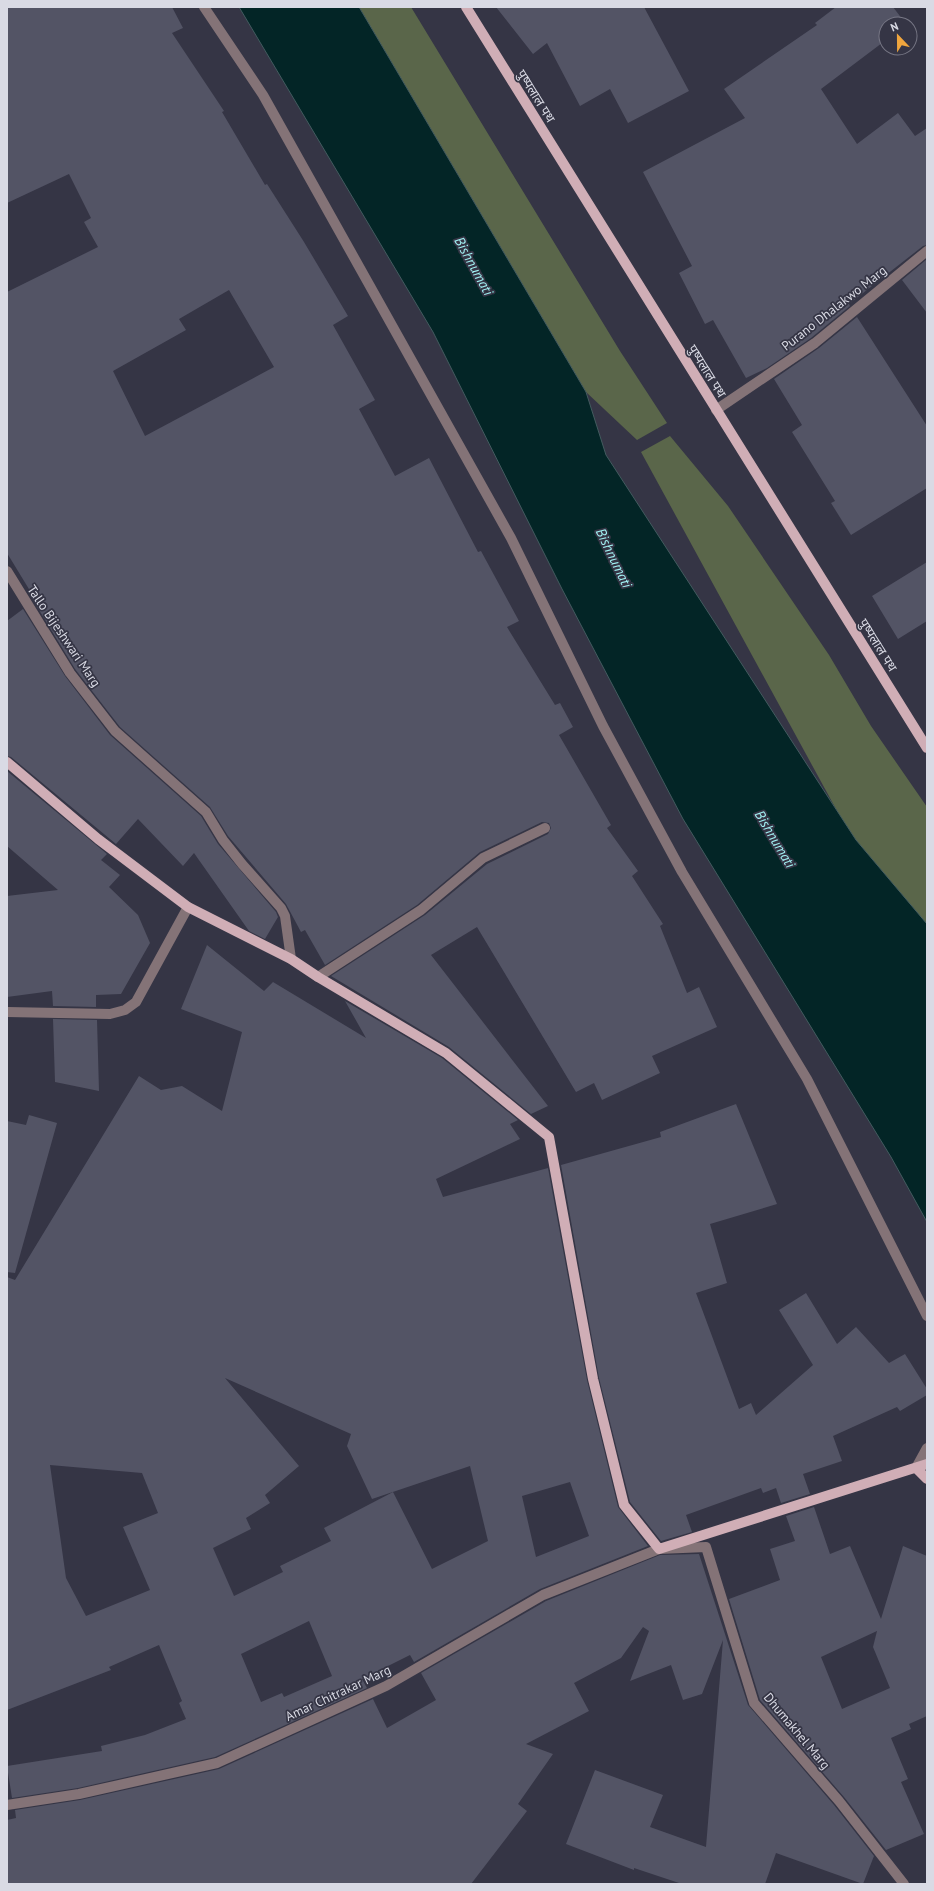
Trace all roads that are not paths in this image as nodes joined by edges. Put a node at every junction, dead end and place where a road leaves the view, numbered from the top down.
1 (204, 7) edge
2 (466, 7) edge
3 (927, 251) edge
4 (716, 410) junction
5 (7, 571) edge
6 (927, 748) edge
7 (7, 762) edge
8 (545, 828) dead end
9 (188, 907) junction
10 (291, 959) junction
11 (318, 977) junction
12 (7, 1012) edge
13 (927, 1316) edge
14 (927, 1448) edge
15 (927, 1464) edge
16 (916, 1468) junction
17 (927, 1479) edge
18 (659, 1549) junction
19 (7, 1805) edge
20 (904, 1884) edge

1 - 13 street
2 - 4 main road, पुष्पलाल पथ
3 - 4 street, Purano Dhalakwo Marg
4 - 6 main road, पुष्पलाल पथ
5 - 10 street, Tallo Bijeshwari Marg
7 - 9 main road
8 - 11 street
9 - 10 main road
9 - 12 street
10 - 11 main road
11 - 18 main road
14 - 16 street
15 - 16 main road
16 - 17 main road
16 - 18 main road
18 - 19 street, Amar Chitrakar Marg
18 - 20 street, Dhumakhel Marg

